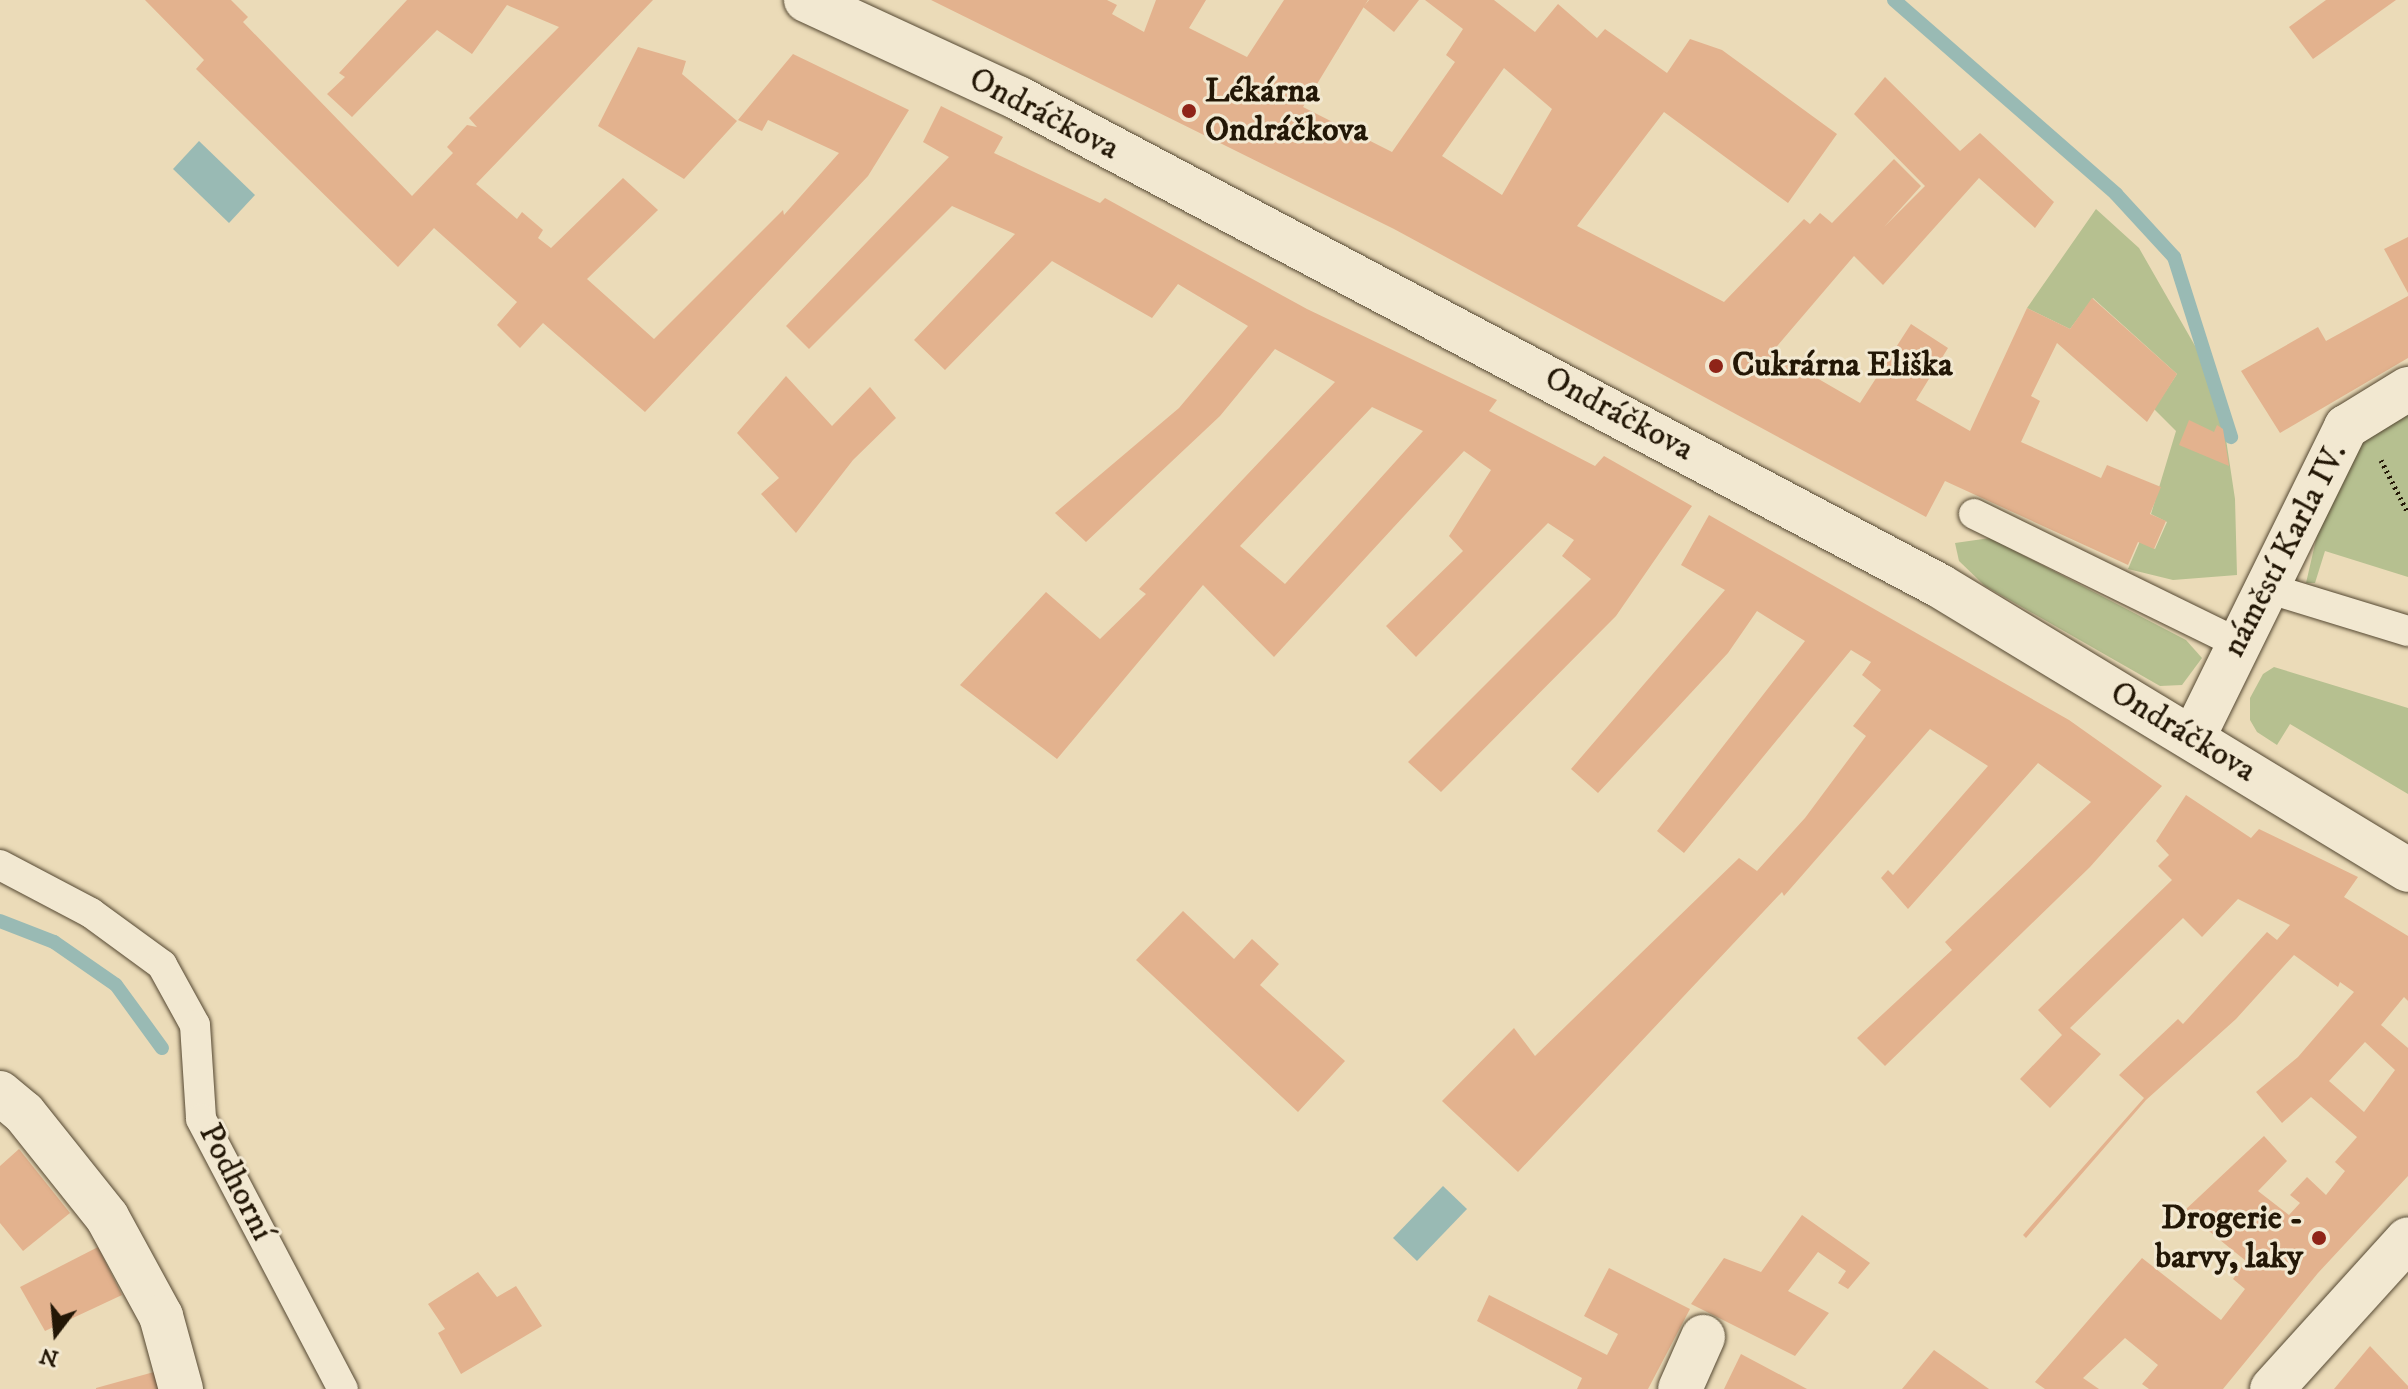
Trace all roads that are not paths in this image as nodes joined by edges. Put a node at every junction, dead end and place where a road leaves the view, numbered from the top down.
1 (806, 0) edge
2 (2408, 389) edge
3 (1974, 514) dead end
4 (2271, 574) junction
5 (2408, 631) edge
6 (2237, 643) junction
7 (2193, 738) junction
8 (0, 865) edge
9 (2408, 870) edge
10 (0, 1093) edge
11 (2408, 1239) edge
12 (1703, 1337) dead end
13 (181, 1389) edge
14 (343, 1389) edge
15 (1680, 1389) edge
16 (2272, 1389) edge

1 - 7 street, Ondráčkova
2 - 4 street, náměstí Karla IV.
3 - 6 lane
4 - 5 lane
4 - 6 street, náměstí Karla IV.
6 - 7 street, náměstí Karla IV.
7 - 9 street, Ondráčkova
8 - 14 lane, Podhorní
10 - 13 street
11 - 16 street
12 - 15 street

